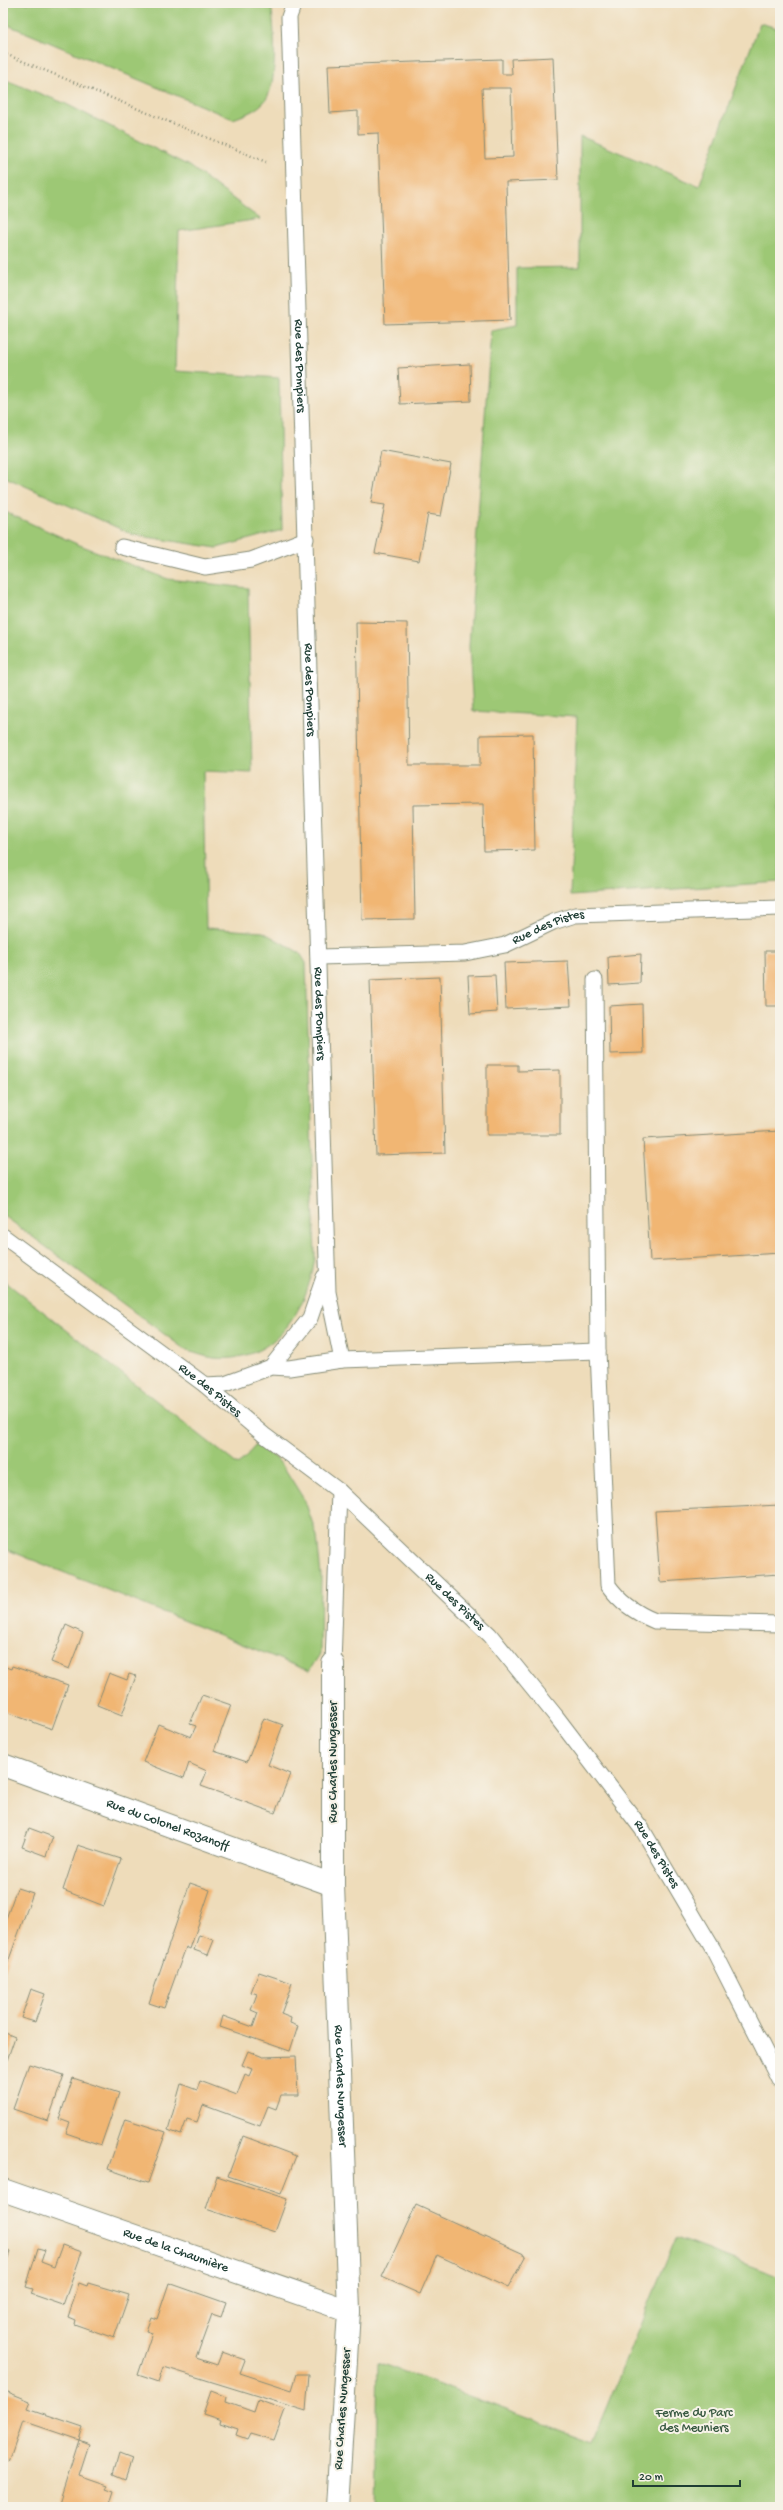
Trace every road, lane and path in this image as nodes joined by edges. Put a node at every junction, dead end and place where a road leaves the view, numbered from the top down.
1 (282, 3) edge
2 (292, 10) edge
3 (3, 53) edge
4 (294, 173) junction
5 (306, 539) junction
6 (122, 547) dead end
7 (780, 908) edge
8 (319, 957) junction
9 (595, 980) dead end
10 (3, 1236) edge
11 (328, 1256) junction
12 (598, 1351) junction
13 (342, 1360) junction
14 (271, 1367) junction
15 (205, 1385) junction
16 (339, 1491) junction
17 (780, 1624) edge
18 (332, 1664) joint
19 (3, 1765) edge
20 (333, 1885) junction
21 (780, 2081) edge
22 (3, 2190) edge
23 (350, 2311) junction
24 (337, 2507) edge

1 - 2 lane
2 - 4 lane, Rue des Pompiers
3 - 4 path
4 - 5 lane, Rue des Pompiers
5 - 6 lane
5 - 8 lane, Rue des Pompiers
7 - 8 lane, Rue des Pistes
8 - 11 lane, Rue des Pompiers
9 - 12 lane
10 - 15 lane, Rue des Pistes
11 - 13 lane, Rue des Pompiers
11 - 14 lane
12 - 13 lane
12 - 17 lane
13 - 14 lane
14 - 15 lane
15 - 16 lane, Rue des Pistes
16 - 18 lane
16 - 21 lane, Rue des Pistes
18 - 20 street, Rue Charles Nungesser
19 - 20 street, Rue du Colonel Rozanoff
20 - 23 street, Rue Charles Nungesser
22 - 23 street, Rue de la Chaumière
23 - 24 street, Rue Charles Nungesser

